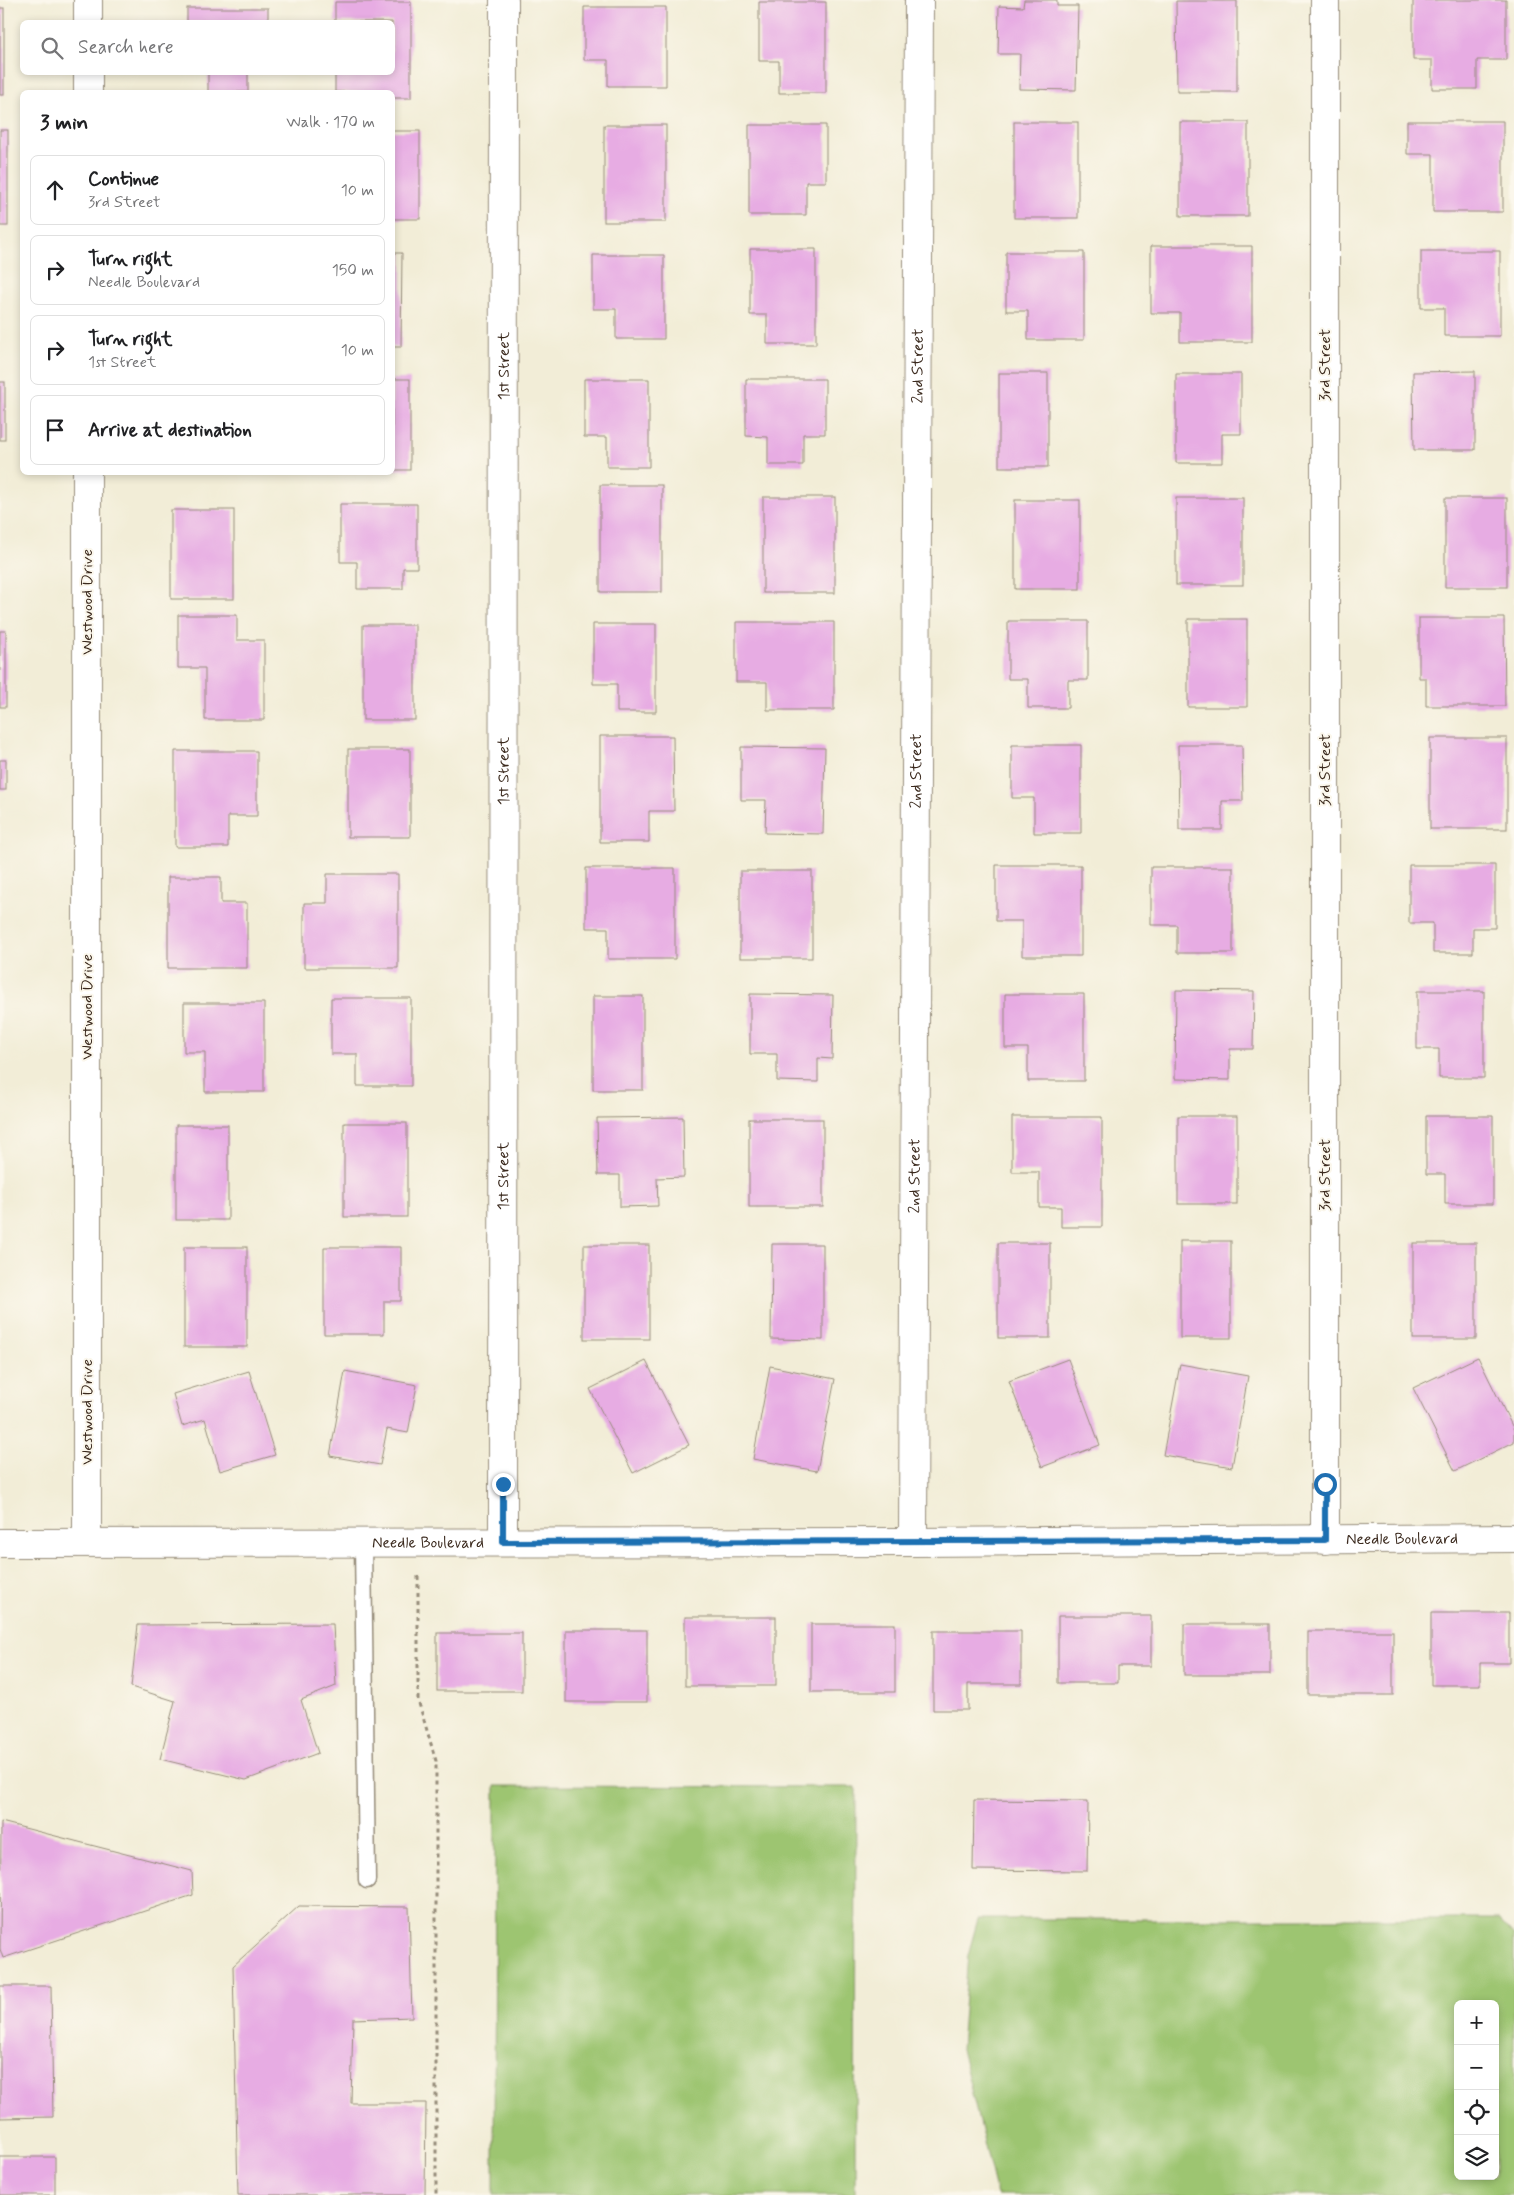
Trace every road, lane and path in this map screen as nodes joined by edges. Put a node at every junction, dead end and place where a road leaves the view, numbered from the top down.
1 (88, 0) edge
2 (504, 0) edge
3 (919, 0) edge
4 (1325, 0) edge
5 (88, 20) edge
6 (88, 75) edge
7 (88, 90) edge
8 (87, 475) edge
9 (1514, 1538) edge
10 (1325, 1540) junction
11 (87, 1542) junction
12 (362, 1542) junction
13 (418, 1542) junction
14 (503, 1542) junction
15 (913, 1542) junction
16 (0, 1543) edge
17 (367, 1880) dead end
18 (436, 2195) edge

1 - 5 street
2 - 14 street, 1st Street
3 - 15 street, 2nd Street
4 - 10 street, 3rd Street
6 - 7 street
8 - 11 street, Westwood Drive
9 - 10 street, Needle Boulevard
10 - 15 street, Needle Boulevard
11 - 12 street, Needle Boulevard
11 - 16 street, Needle Boulevard
12 - 13 street, Needle Boulevard
12 - 17 lane
13 - 14 street, Needle Boulevard
13 - 18 path
14 - 15 street, Needle Boulevard

